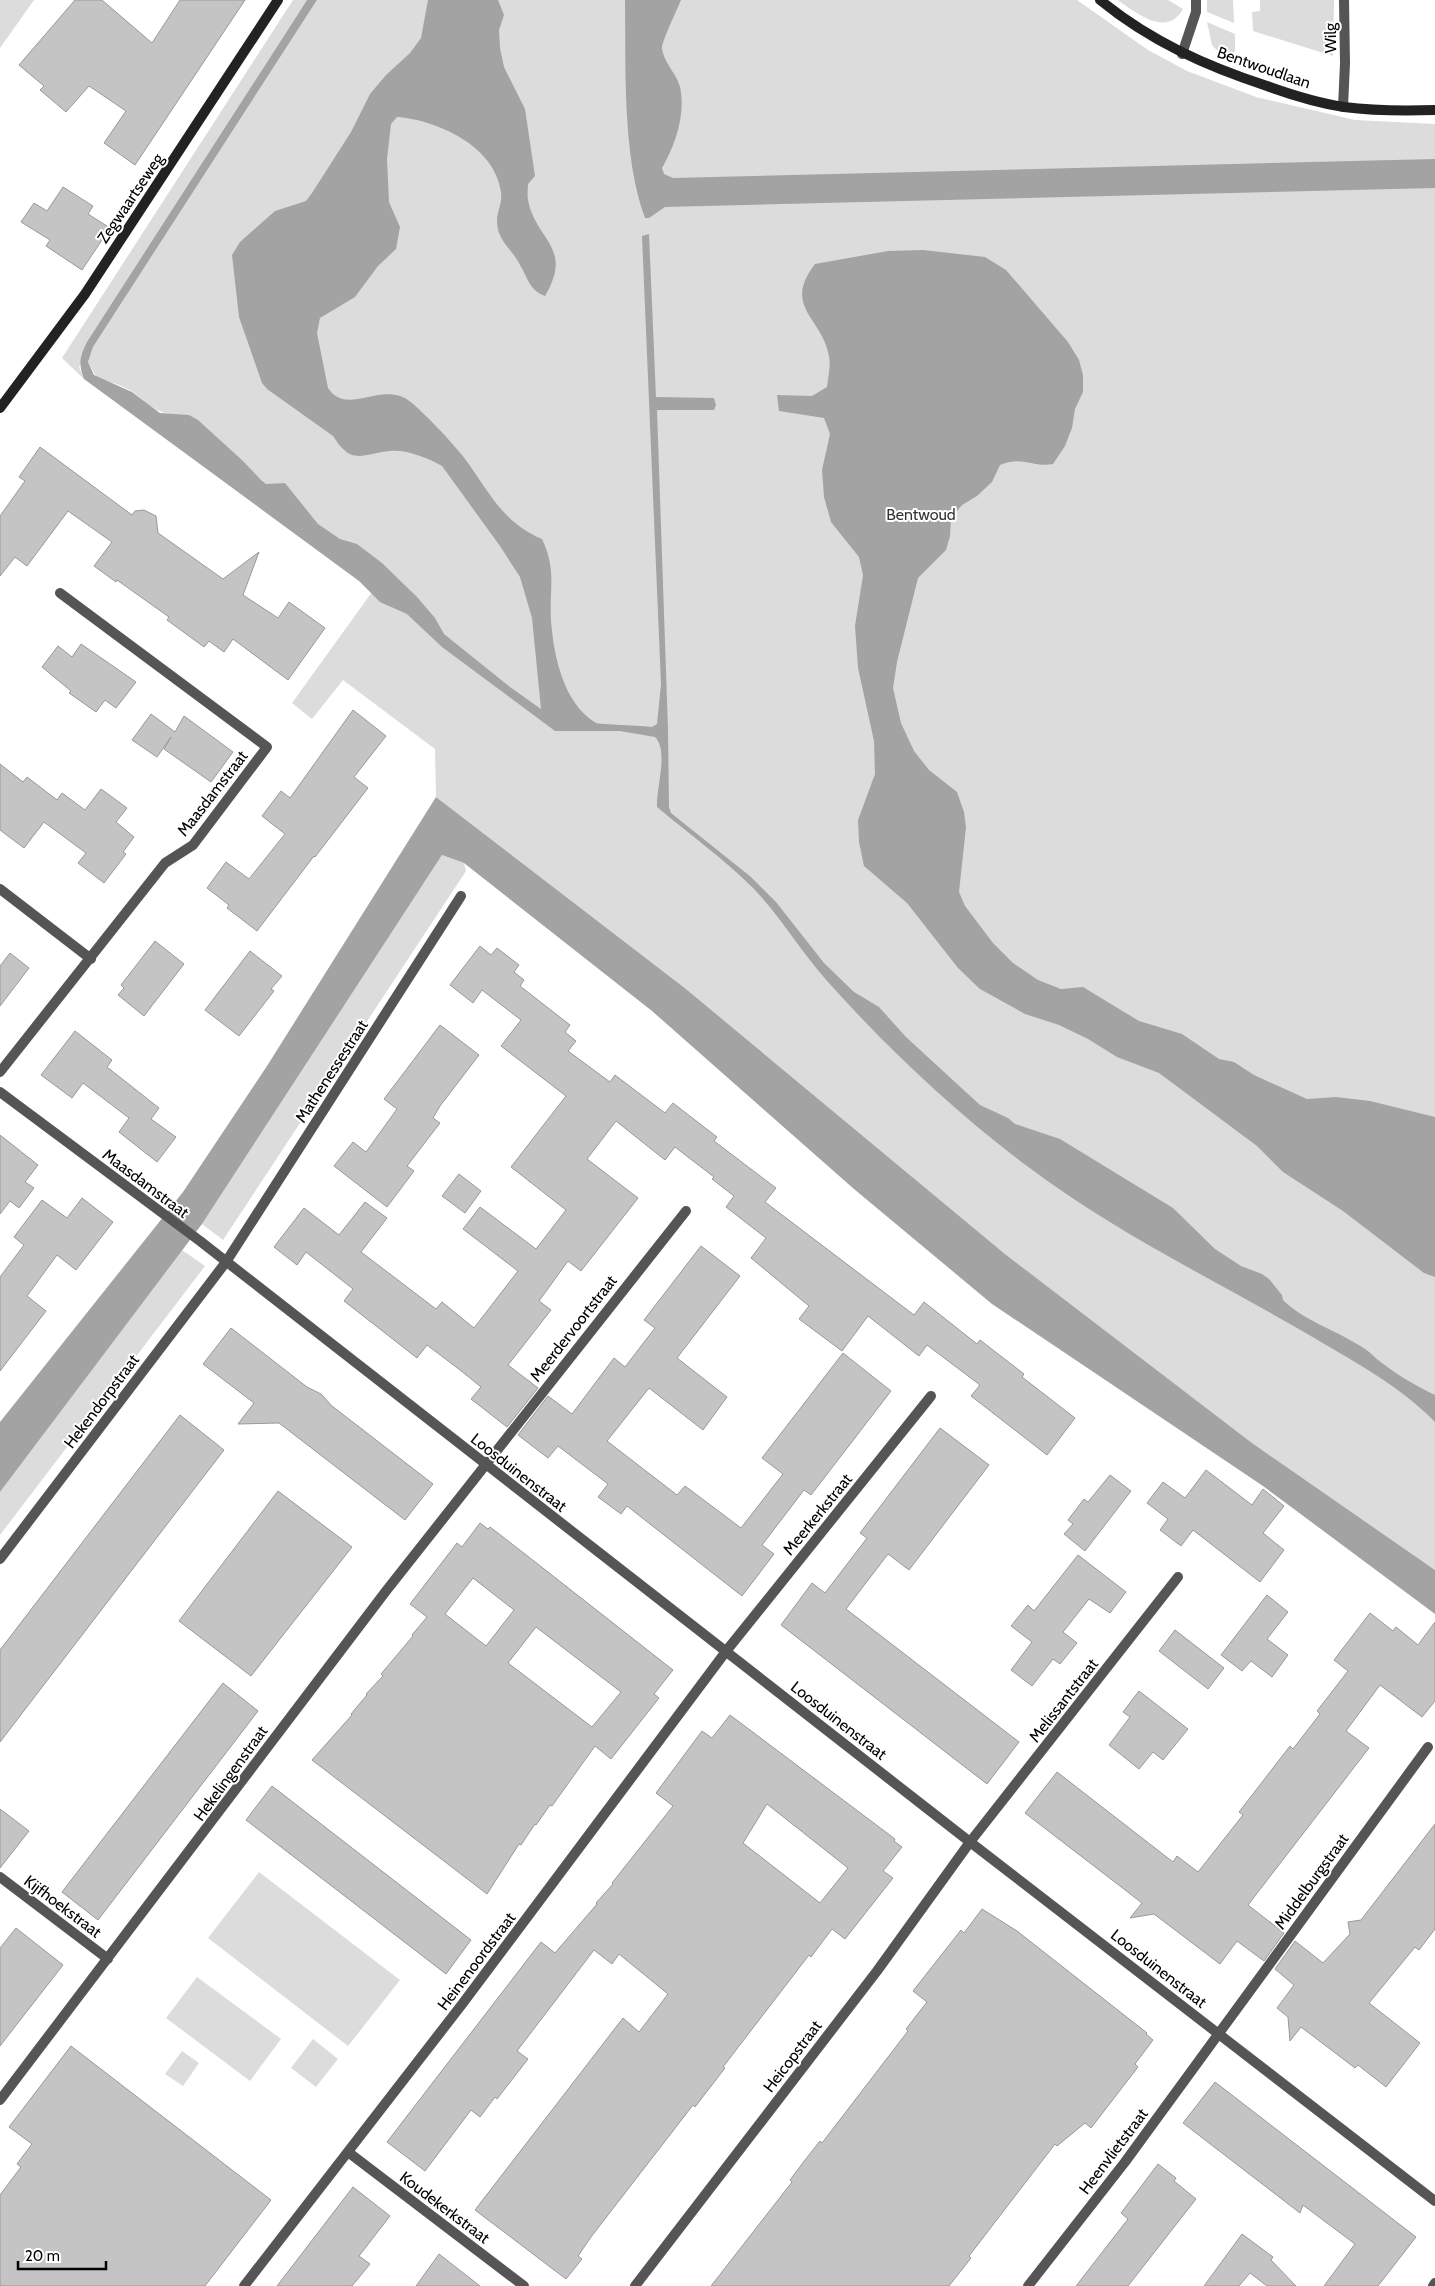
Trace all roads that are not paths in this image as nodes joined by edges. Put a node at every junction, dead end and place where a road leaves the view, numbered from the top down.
1 (278, 0) edge
2 (1100, 0) edge
3 (1196, 0) edge
4 (1344, 0) edge
5 (1182, 54) junction
6 (1343, 107) junction
7 (1435, 110) edge
8 (0, 408) edge
9 (60, 594) dead end
10 (0, 889) edge
11 (461, 896) dead end
12 (91, 959) junction
13 (0, 1072) edge
14 (0, 1092) edge
15 (686, 1210) dead end
16 (226, 1262) junction
17 (931, 1396) dead end
18 (484, 1464) junction
19 (0, 1559) edge
20 (1178, 1577) dead end
21 (726, 1650) junction
22 (1428, 1747) dead end
23 (970, 1842) junction
24 (0, 1877) edge
25 (108, 1959) junction
26 (1219, 2033) junction
27 (0, 2100) edge
28 (348, 2152) junction
29 (1435, 2200) edge
30 (244, 2286) edge
31 (524, 2286) edge
32 (635, 2286) edge
33 (1028, 2286) edge

1 - 8 main road, Zegwaartseweg
2 - 5 main road, Bentwoudlaan
3 - 5 street
4 - 6 street, Wilg
5 - 6 main road, Bentwoudlaan
6 - 7 main road, Bentwoudlaan
9 - 12 street, Maasdamstraat
10 - 12 street
11 - 16 street, Mathenessestraat
12 - 13 street, Maasdamstraat
14 - 16 street, Maasdamstraat
15 - 18 street, Meerdervoortstraat
16 - 18 street, Loosduinenstraat
16 - 19 street, Hekendorpstraat
17 - 21 street, Meerkerkstraat
18 - 21 street, Loosduinenstraat
18 - 25 street, Hekelingenstraat
20 - 23 street, Melissantstraat
21 - 23 street, Loosduinenstraat
21 - 28 street, Heinenoordstraat
22 - 26 street, Middelburgstraat
23 - 26 street, Loosduinenstraat
23 - 32 street, Heicopstraat
24 - 25 street, Kijfhoekstraat
25 - 27 street, Hekelingenstraat
26 - 29 street, Loosduinenstraat
26 - 33 street, Heenvlietstraat
28 - 30 street, Heinenoordstraat
28 - 31 street, Koudekerkstraat

